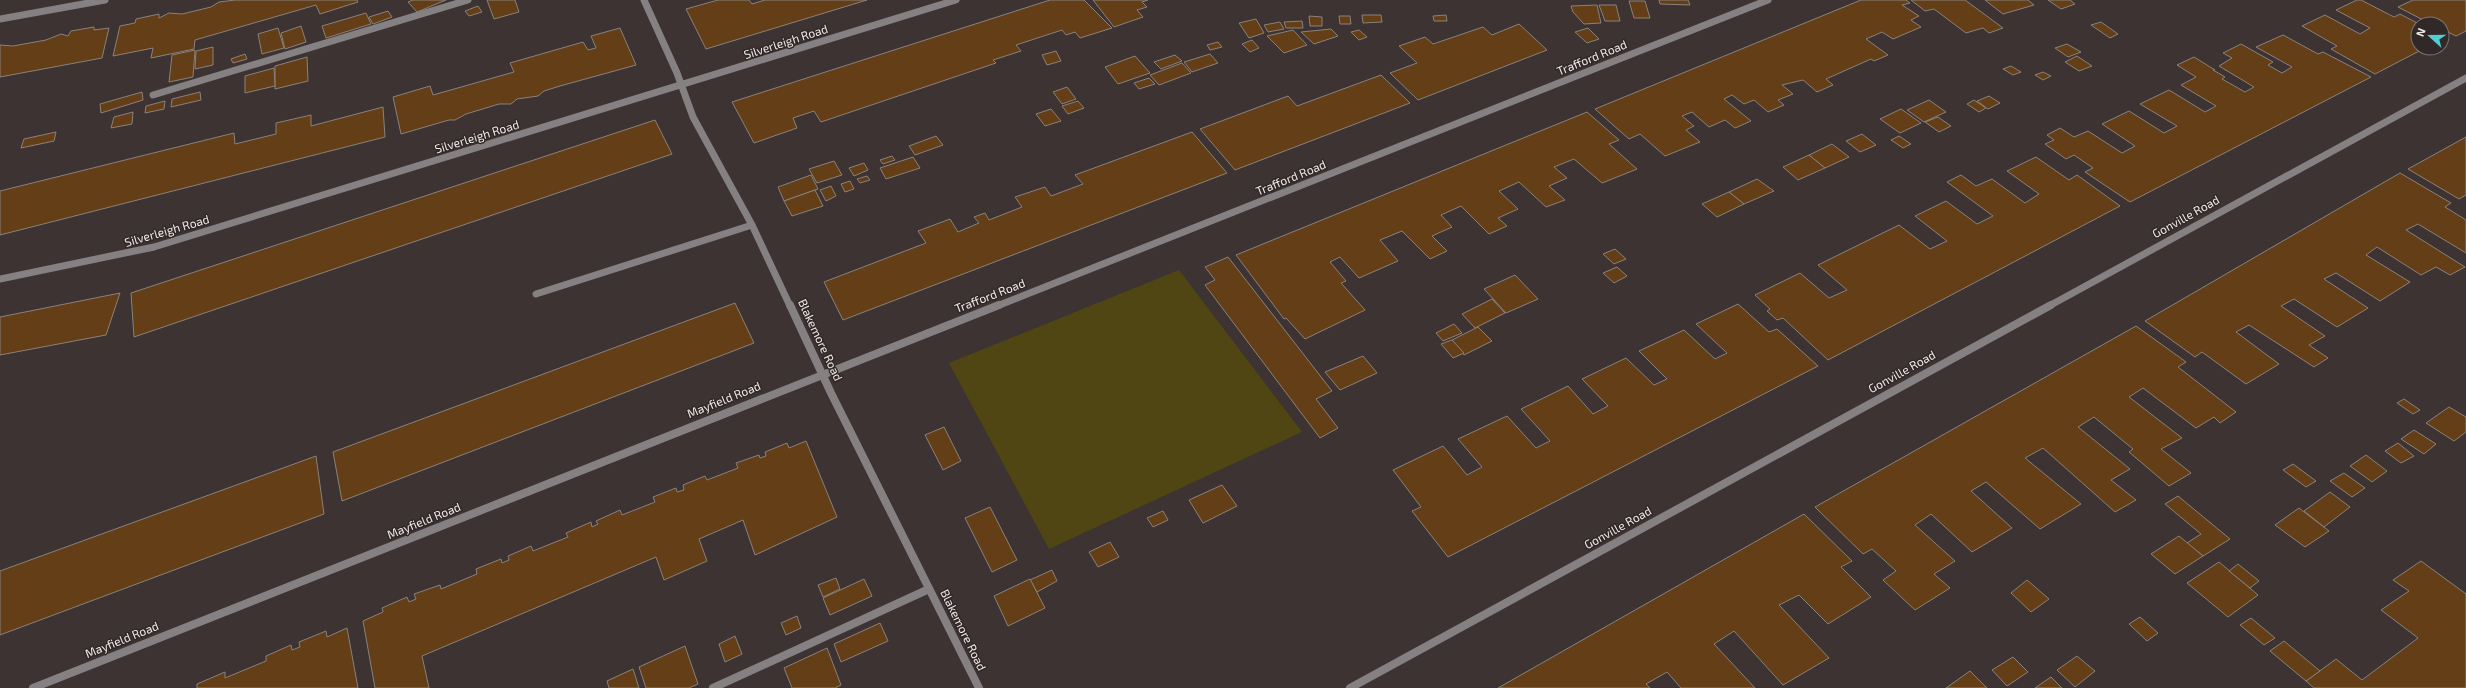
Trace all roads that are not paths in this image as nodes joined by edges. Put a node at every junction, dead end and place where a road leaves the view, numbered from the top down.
1 (105, 0) edge
2 (468, 0) edge
3 (644, 0) edge
4 (956, 0) edge
5 (1768, 0) edge
6 (0, 19) edge
7 (2466, 78) edge
8 (681, 86) junction
9 (153, 95) dead end
10 (752, 225) junction
11 (0, 280) edge
12 (536, 294) dead end
13 (822, 374) junction
14 (929, 589) junction
15 (33, 688) edge
16 (713, 688) edge
17 (979, 688) edge
18 (1350, 688) edge

1 - 6 street
2 - 9 street
3 - 8 street, Blakemore Road
4 - 8 street, Silverleigh Road
5 - 13 street, Trafford Road
7 - 18 street, Gonville Road
8 - 10 street, Blakemore Road
8 - 11 street, Silverleigh Road
10 - 12 street
10 - 13 street, Blakemore Road
13 - 14 street, Blakemore Road
13 - 15 street, Mayfield Road
14 - 16 street
14 - 17 street, Blakemore Road

